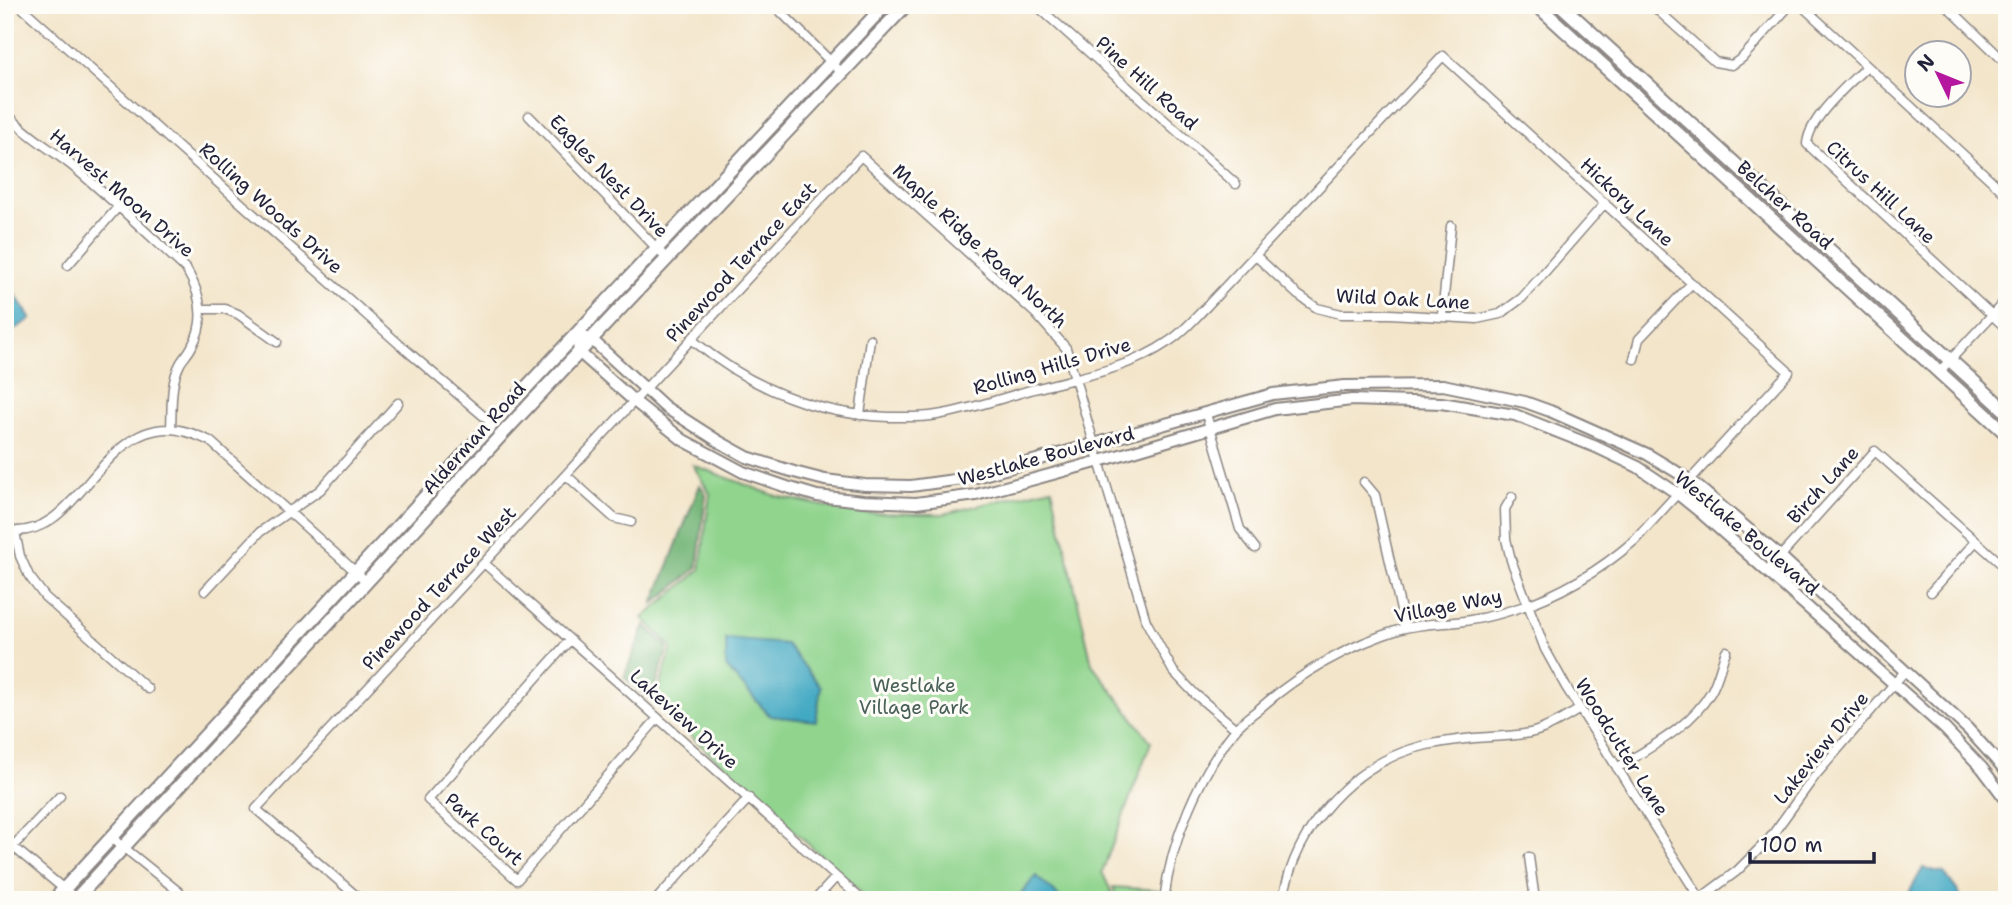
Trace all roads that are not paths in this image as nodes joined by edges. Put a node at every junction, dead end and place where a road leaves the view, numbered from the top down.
1 (19, 5) edge
2 (774, 5) edge
3 (885, 5) edge
4 (906, 5) edge
5 (1036, 5) edge
6 (1537, 5) edge
7 (1561, 5) edge
8 (1652, 5) edge
9 (1790, 5) edge
10 (1801, 5) edge
11 (1946, 5) edge
12 (1443, 56) joint
13 (831, 62) junction
14 (2007, 64) edge
15 (1866, 67) junction
16 (842, 73) junction
17 (5, 111) edge
18 (529, 116) dead end
19 (861, 156) joint
20 (1237, 184) dead end
21 (2007, 195) edge
22 (1605, 203) junction
23 (118, 207) junction
24 (1451, 226) dead end
25 (662, 253) junction
26 (1255, 255) junction
27 (68, 264) dead end
28 (1692, 283) junction
29 (2007, 299) edge
30 (201, 309) junction
31 (1992, 315) junction
32 (1442, 316) junction
33 (2007, 329) edge
34 (577, 335) junction
35 (591, 339) junction
36 (691, 339) junction
37 (870, 339) dead end
38 (276, 342) dead end
39 (579, 352) junction
40 (1634, 359) dead end
41 (1950, 360) junction
42 (1789, 372) joint
43 (1939, 372) junction
44 (1076, 378) junction
45 (644, 388) junction
46 (634, 401) junction
47 (397, 403) dead end
48 (2007, 412) edge
49 (1206, 414) junction
50 (860, 415) junction
51 (493, 423) junction
52 (171, 429) junction
53 (1210, 429) junction
54 (504, 432) junction
55 (2007, 434) edge
56 (1095, 444) junction
57 (1100, 461) junction
58 (566, 475) junction
59 (1690, 480) junction
60 (1364, 482) dead end
61 (1678, 494) junction
62 (1512, 497) dead end
63 (288, 512) junction
64 (631, 522) dead end
65 (5, 530) edge
66 (15, 532) junction
67 (1976, 541) junction
68 (1255, 548) dead end
69 (1780, 556) junction
70 (484, 563) junction
71 (2007, 569) edge
72 (1767, 570) junction
73 (358, 572) junction
74 (367, 582) junction
75 (205, 591) dead end
76 (1931, 592) dead end
77 (1530, 604) junction
78 (1405, 628) junction
79 (569, 641) junction
80 (1726, 651) dead end
81 (1905, 671) junction
82 (1894, 683) junction
83 (148, 689) dead end
84 (1580, 709) junction
85 (658, 718) junction
86 (1236, 729) junction
87 (1617, 768) junction
88 (2007, 772) edge
89 (60, 796) dead end
90 (749, 798) junction
91 (2007, 801) edge
92 (112, 838) junction
93 (5, 840) edge
94 (13, 847) junction
95 (123, 847) junction
96 (5, 855) edge
97 (1529, 857) dead end
98 (836, 877) junction
99 (65, 889) junction
100 (75, 899) edge
101 (1700, 899) edge
102 (54, 900) edge
103 (189, 900) edge
104 (360, 900) edge
105 (656, 900) edge
106 (815, 900) edge
107 (862, 900) edge
108 (1164, 900) edge
109 (1283, 900) edge
110 (1535, 900) edge

1 - 51 street, Rolling Woods Drive
2 - 13 street
3 - 13 main road, Alderman Road
4 - 16 main road, Alderman Road
5 - 20 street, Pine Hill Road
6 - 43 main road, Belcher Road
7 - 41 main road, Belcher Road
8 - 9 street
10 - 15 street
11 - 14 street
12 - 22 street, Hickory Lane
12 - 26 street, Rolling Hills Drive
13 - 16 street
13 - 25 main road, Alderman Road
15 - 21 street
15 - 31 street, Citrus Hill Lane
16 - 25 main road, Alderman Road
17 - 23 street, Harvest Moon Drive
18 - 25 street, Eagles Nest Drive
19 - 36 street, Pinewood Terrace East
19 - 44 street, Maple Ridge Road North
22 - 28 street, Hickory Lane
22 - 32 street, Wild Oak Lane
23 - 27 street
23 - 30 street, Harvest Moon Drive
24 - 32 street
25 - 34 main road, Alderman Road
25 - 35 main road, Alderman Road
26 - 32 street, Wild Oak Lane
26 - 44 street, Rolling Hills Drive
28 - 40 street
28 - 42 street, Hickory Lane
29 - 31 street
30 - 38 street
30 - 52 street
31 - 33 street, Citrus Hill Lane
31 - 41 street
34 - 35 street, Westlake Boulevard
34 - 39 street
34 - 51 main road, Alderman Road
35 - 39 main road, Alderman Road
35 - 45 street, Westlake Boulevard
36 - 45 street, Pinewood Terrace East
36 - 50 street, Rolling Hills Drive
37 - 50 street
39 - 46 street, Westlake Boulevard
39 - 54 main road, Alderman Road
41 - 43 street
41 - 48 main road, Belcher Road
42 - 59 street, Village Way
43 - 55 main road, Belcher Road
44 - 50 street, Rolling Hills Drive
44 - 56 street, Maple Ridge Road North
45 - 46 street, Pinewood Terrace West
45 - 56 street, Westlake Boulevard
46 - 57 street, Westlake Boulevard
46 - 58 street, Pinewood Terrace West
47 - 63 street
49 - 53 street
49 - 56 street, Westlake Boulevard
49 - 59 street, Westlake Boulevard
51 - 54 street, Rolling Woods Drive
51 - 73 main road, Alderman Road
52 - 63 street
52 - 66 street
53 - 57 street, Westlake Boulevard
53 - 61 street, Westlake Boulevard
53 - 68 street
54 - 74 main road, Alderman Road
56 - 57 street, Maple Ridge Road North
57 - 86 street, Maple Ridge Road North
58 - 64 street
58 - 70 street, Pinewood Terrace West
59 - 61 street, Village Way
59 - 69 street, Westlake Boulevard
60 - 78 street
61 - 72 street, Westlake Boulevard
61 - 77 street, Village Way
62 - 77 street, Woodcutter Lane
63 - 73 street
63 - 75 street
65 - 66 street
66 - 83 street
67 - 69 street, Birch Lane
67 - 71 street
67 - 76 street
69 - 72 street, Birch Lane
69 - 81 street, Westlake Boulevard
70 - 79 street, Lakeview Drive
70 - 104 street, Pinewood Terrace West
72 - 82 street, Westlake Boulevard
73 - 74 street
73 - 92 main road, Alderman Road
74 - 95 main road, Alderman Road
77 - 78 street, Village Way
77 - 84 street, Woodcutter Lane
78 - 86 street, Village Way
79 - 85 street, Lakeview Drive
79 - 85 street, Park Court
80 - 87 street
81 - 82 street, Lakeview Drive
81 - 88 street, Westlake Boulevard
82 - 91 street, Westlake Boulevard
82 - 101 street, Lakeview Drive
84 - 87 street, Woodcutter Lane
84 - 109 street
85 - 90 street, Lakeview Drive
86 - 108 street, Village Way
87 - 101 street, Woodcutter Lane
89 - 94 street
90 - 98 street, Lakeview Drive
90 - 105 street
92 - 95 street
92 - 99 main road, Alderman Road
93 - 94 street
94 - 96 street
94 - 99 street
95 - 100 main road, Alderman Road
95 - 103 street
97 - 110 street
98 - 106 street
98 - 107 street, Lakeview Drive
99 - 100 street
99 - 102 main road, Alderman Road

